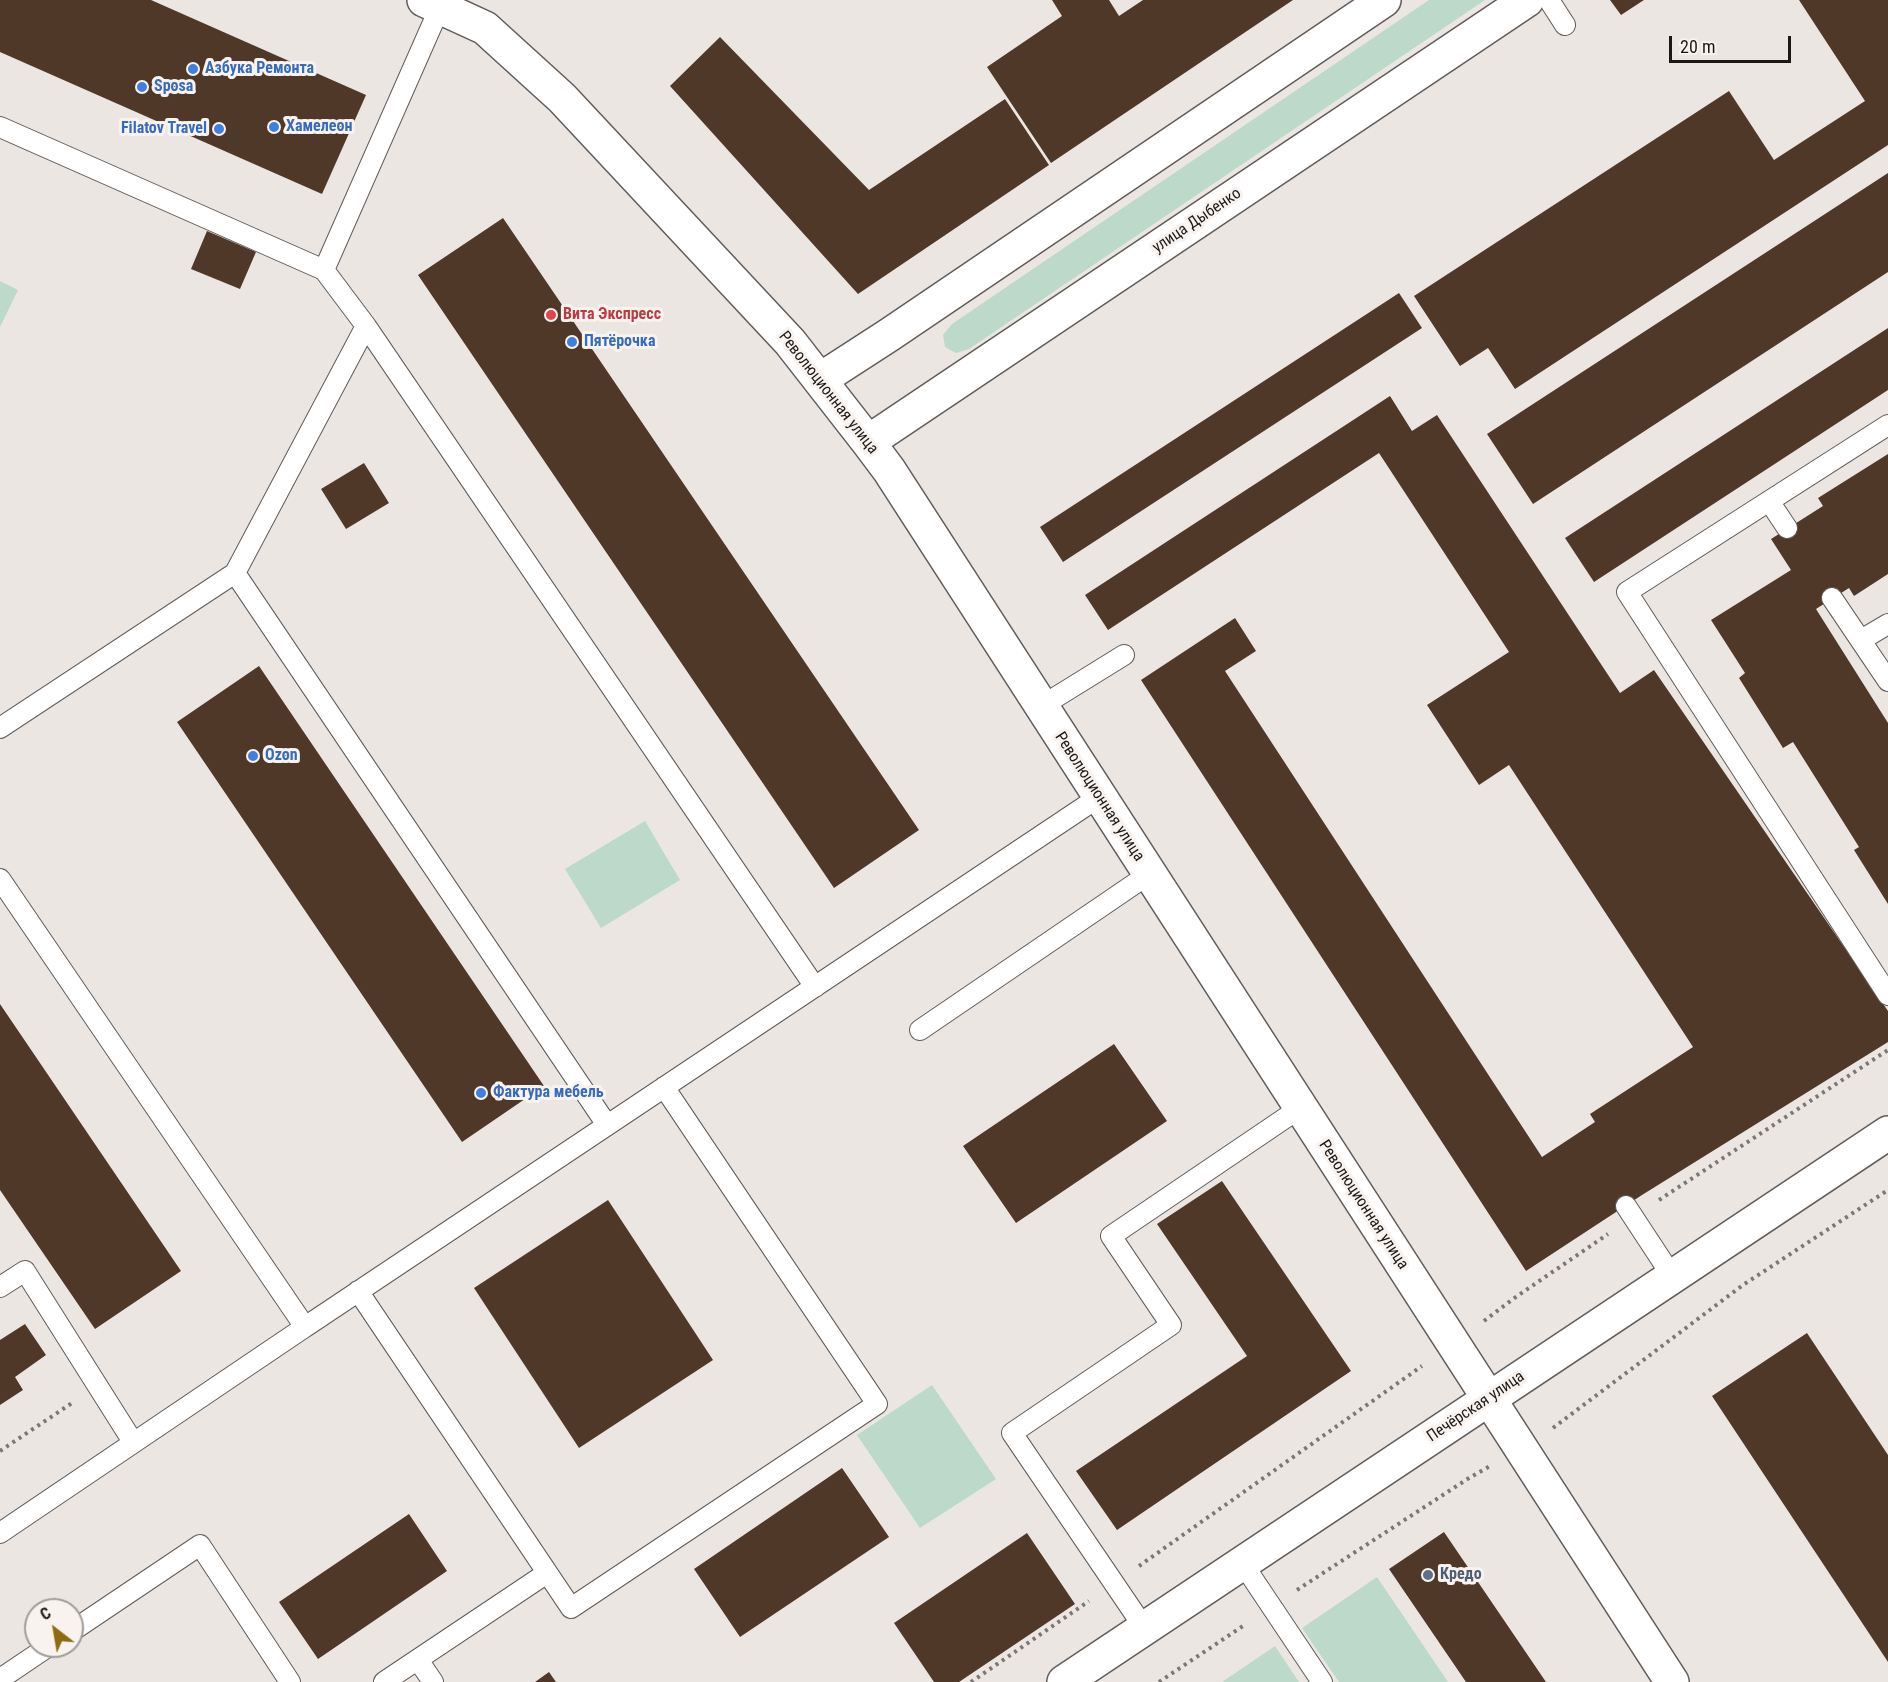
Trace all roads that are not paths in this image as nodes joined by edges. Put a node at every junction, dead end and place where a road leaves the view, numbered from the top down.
1 (1384, 0) edge
2 (1527, 0) edge
3 (1549, 0) edge
4 (432, 4) edge
5 (1565, 25) dead end
6 (0, 127) edge
7 (324, 270) junction
8 (366, 326) junction
9 (821, 379) junction
10 (1888, 424) edge
11 (868, 442) junction
12 (1769, 501) junction
13 (1787, 528) dead end
14 (236, 573) junction
15 (1832, 598) dead end
16 (1888, 624) edge
17 (1861, 640) junction
18 (1124, 656) dead end
19 (1888, 681) edge
20 (1040, 707) junction
21 (0, 728) edge
22 (1099, 797) junction
23 (1149, 874) junction
24 (0, 879) edge
25 (815, 987) junction
26 (1888, 995) edge
27 (920, 1030) dead end
28 (664, 1087) junction
29 (1300, 1108) junction
30 (607, 1125) junction
31 (1888, 1132) edge
32 (1630, 1211) road end
33 (1672, 1276) junction
34 (0, 1287) edge
35 (358, 1291) junction
36 (305, 1327) junction
37 (1489, 1398) junction
38 (134, 1442) junction
39 (0, 1533) edge
40 (1243, 1563) junction
41 (548, 1573) junction
42 (84, 1623) edge
43 (1145, 1629) junction
44 (31, 1658) edge
45 (418, 1660) junction
46 (0, 1679) edge
47 (290, 1682) edge
48 (384, 1682) edge
49 (433, 1682) edge
50 (1064, 1682) edge
51 (1322, 1682) edge
52 (1672, 1682) edge

1 - 9 main road
2 - 11 main road, улица Дыбенко
3 - 5 lane
4 - 7 lane
4 - 9 main road, Революционная улица
6 - 7 lane
7 - 8 lane
8 - 14 lane
8 - 25 lane
9 - 11 main road, Революционная улица
10 - 12 lane
11 - 20 main road, Революционная улица
12 - 13 lane
12 - 26 lane
14 - 21 lane
14 - 30 lane
15 - 17 lane
16 - 17 lane
17 - 19 lane
18 - 20 lane
20 - 22 main road, Революционная улица
22 - 23 main road, Революционная улица
22 - 25 lane
23 - 27 lane
23 - 29 main road, Революционная улица
24 - 36 lane
25 - 28 lane
28 - 30 lane
28 - 41 lane
29 - 37 main road, Революционная улица
29 - 43 lane
30 - 35 lane
31 - 33 main road, Печёрская улица
32 - 33 lane
33 - 37 main road, Печёрская улица
34 - 38 lane
35 - 36 lane
35 - 41 lane
36 - 38 lane
37 - 40 main road, Печёрская улица
37 - 52 main road, Революционная улица
38 - 39 lane
40 - 43 main road, Печёрская улица
40 - 51 lane
41 - 45 lane
42 - 47 lane
43 - 50 main road, Печёрская улица
44 - 46 lane
45 - 48 lane
45 - 49 lane

